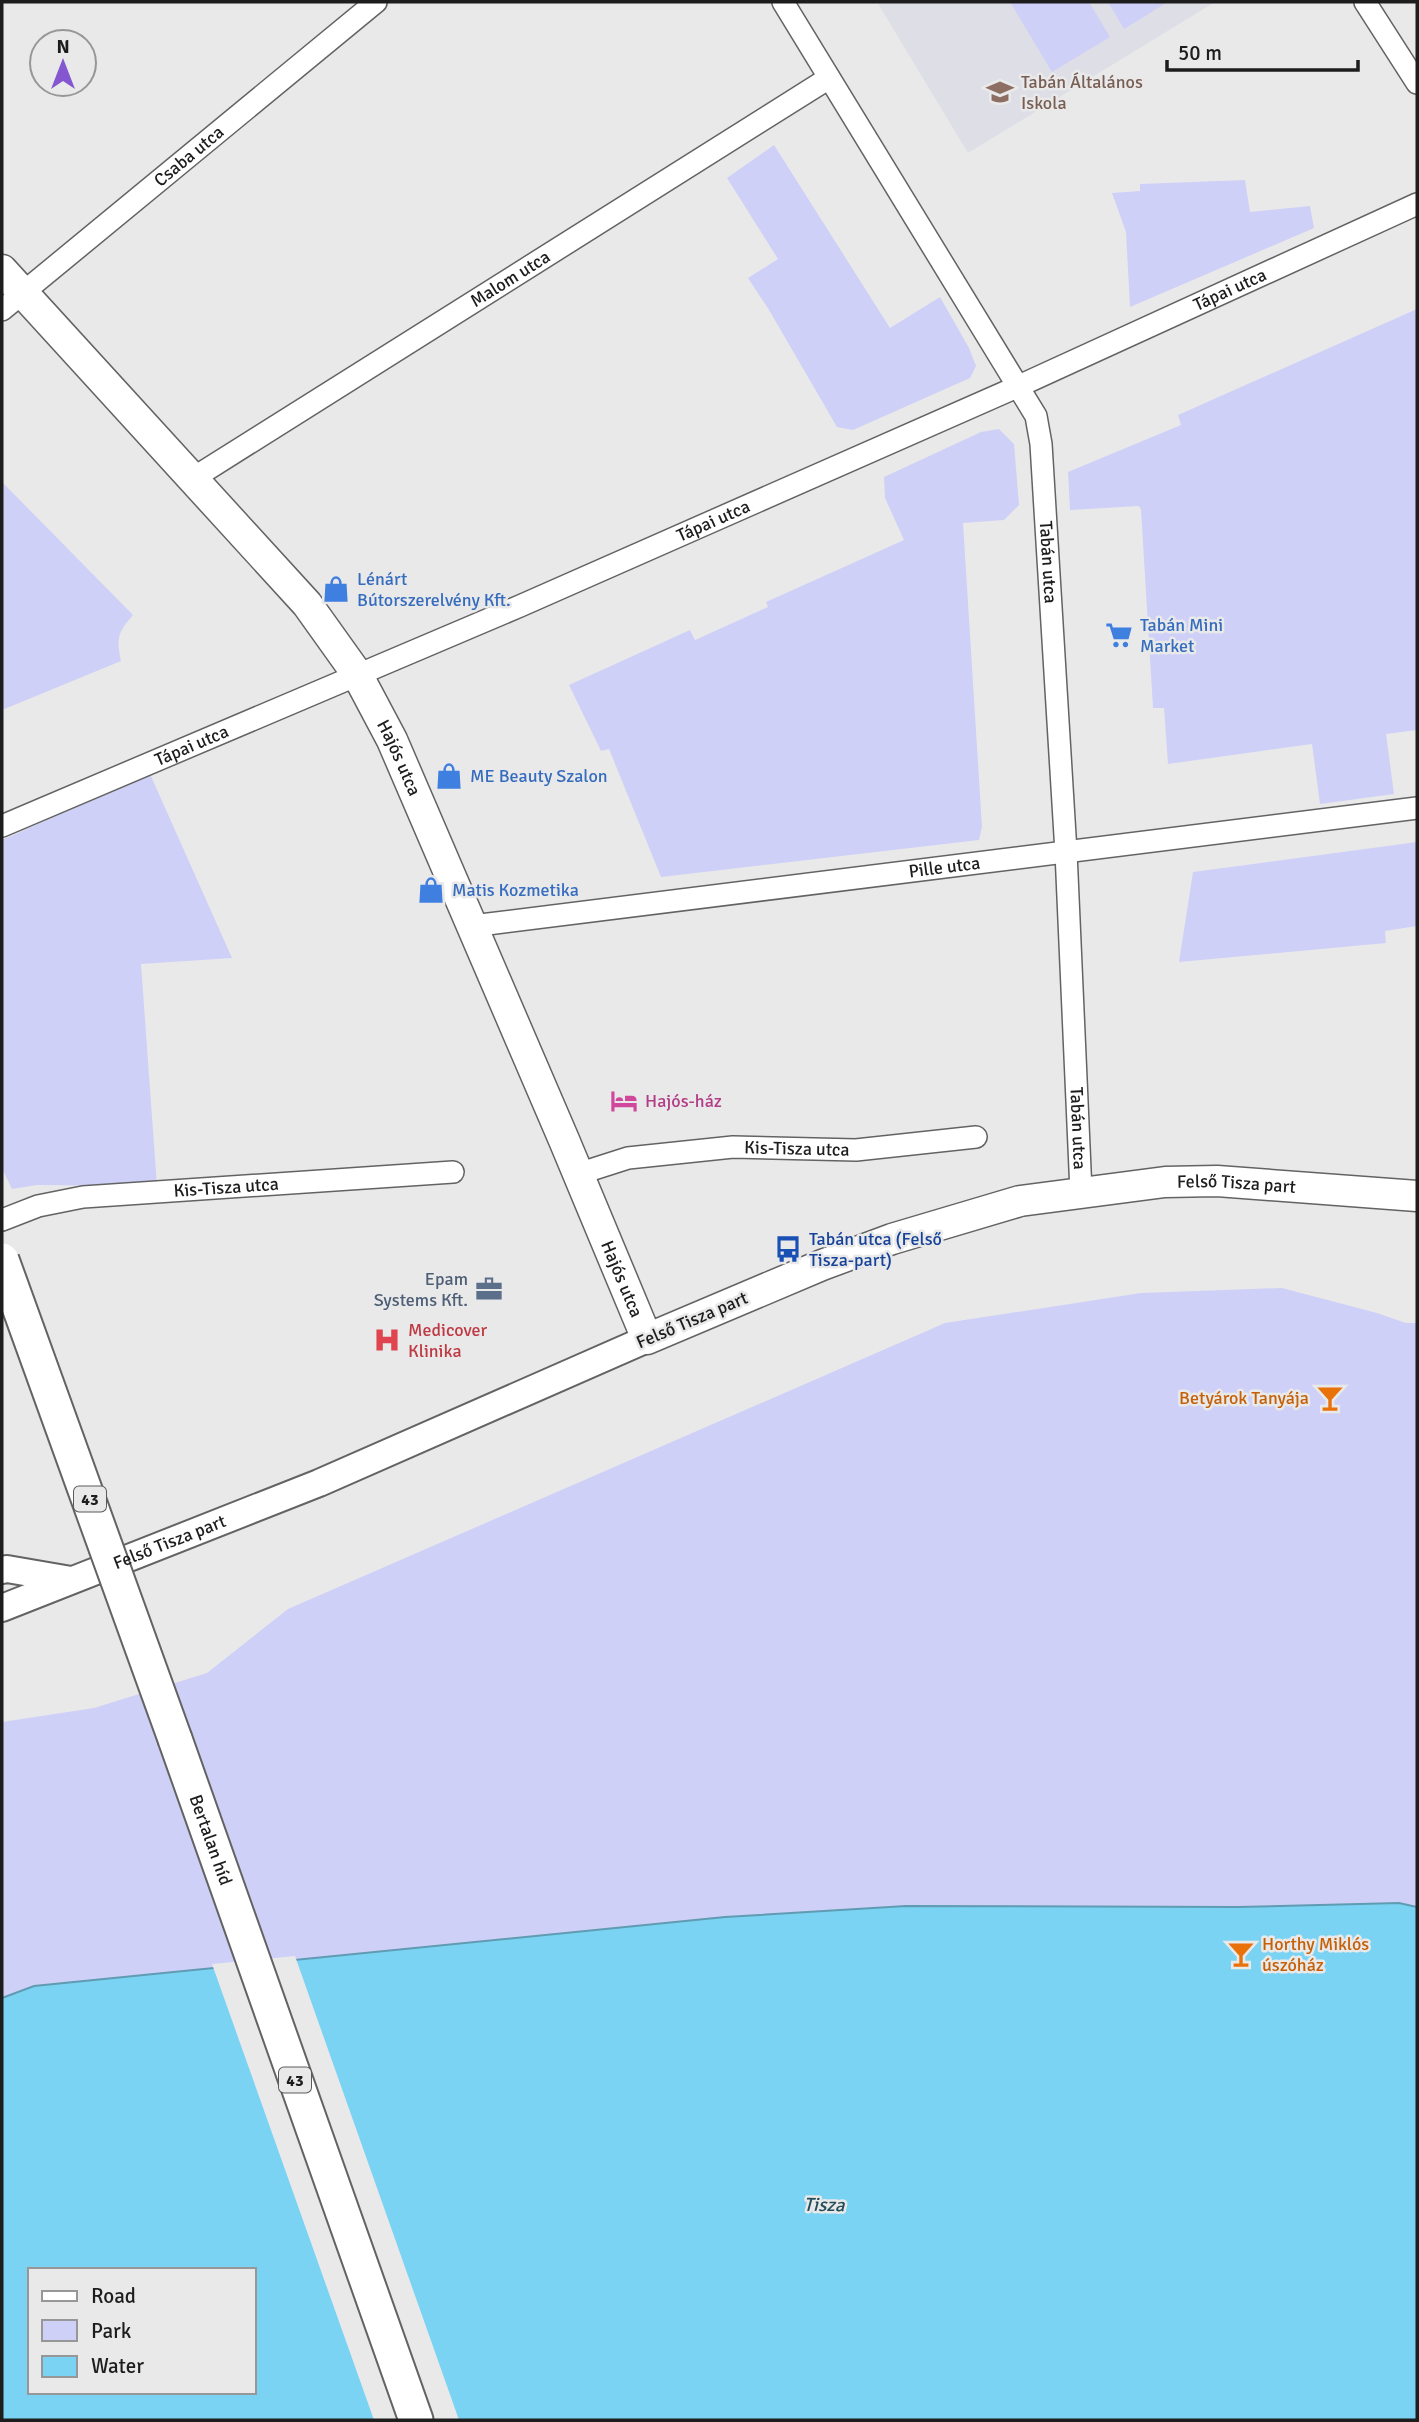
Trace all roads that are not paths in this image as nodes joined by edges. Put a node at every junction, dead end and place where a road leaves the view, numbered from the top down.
1 (376, 2) edge
2 (783, 2) edge
3 (1365, 2) edge
4 (829, 78) junction
5 (1417, 83) edge
6 (1417, 204) edge
7 (2, 270) edge
8 (12, 302) edge
9 (1019, 386) junction
10 (191, 479) junction
11 (357, 674) junction
12 (1417, 808) edge
13 (2, 826) edge
14 (1066, 852) junction
15 (472, 926) junction
16 (976, 1137) dead end
17 (453, 1172) dead end
18 (578, 1174) junction
19 (1081, 1192) junction
20 (1417, 1196) edge
21 (2, 1220) edge
22 (2, 1260) edge
23 (648, 1339) junction
24 (2, 1570) edge
25 (73, 1580) junction
26 (2, 1608) edge
27 (416, 2420) edge

1 - 8 street, Csaba utca
2 - 4 street, Tabán utca
3 - 5 street
4 - 9 street, Tabán utca
4 - 10 street, Malom utca
6 - 9 street, Tápai utca
7 - 8 main road, Hajós utca
8 - 10 main road, Hajós utca
9 - 11 street, Tápai utca
9 - 14 street, Tabán utca
10 - 11 main road, Hajós utca
11 - 13 street, Tápai utca
11 - 15 main road, Hajós utca
12 - 14 street, Pille utca
14 - 15 street, Pille utca
14 - 19 street, Tabán utca
15 - 18 main road, Hajós utca
16 - 18 street, Kis-Tisza utca
17 - 21 street, Kis-Tisza utca
18 - 23 main road, Hajós utca
19 - 20 main road, Felső Tisza part
19 - 23 main road, Felső Tisza part
22 - 27 main road, Bertalan híd / 43, bridge
23 - 25 street, Felső Tisza part
24 - 25 street
25 - 26 street, Felső Tisza part

